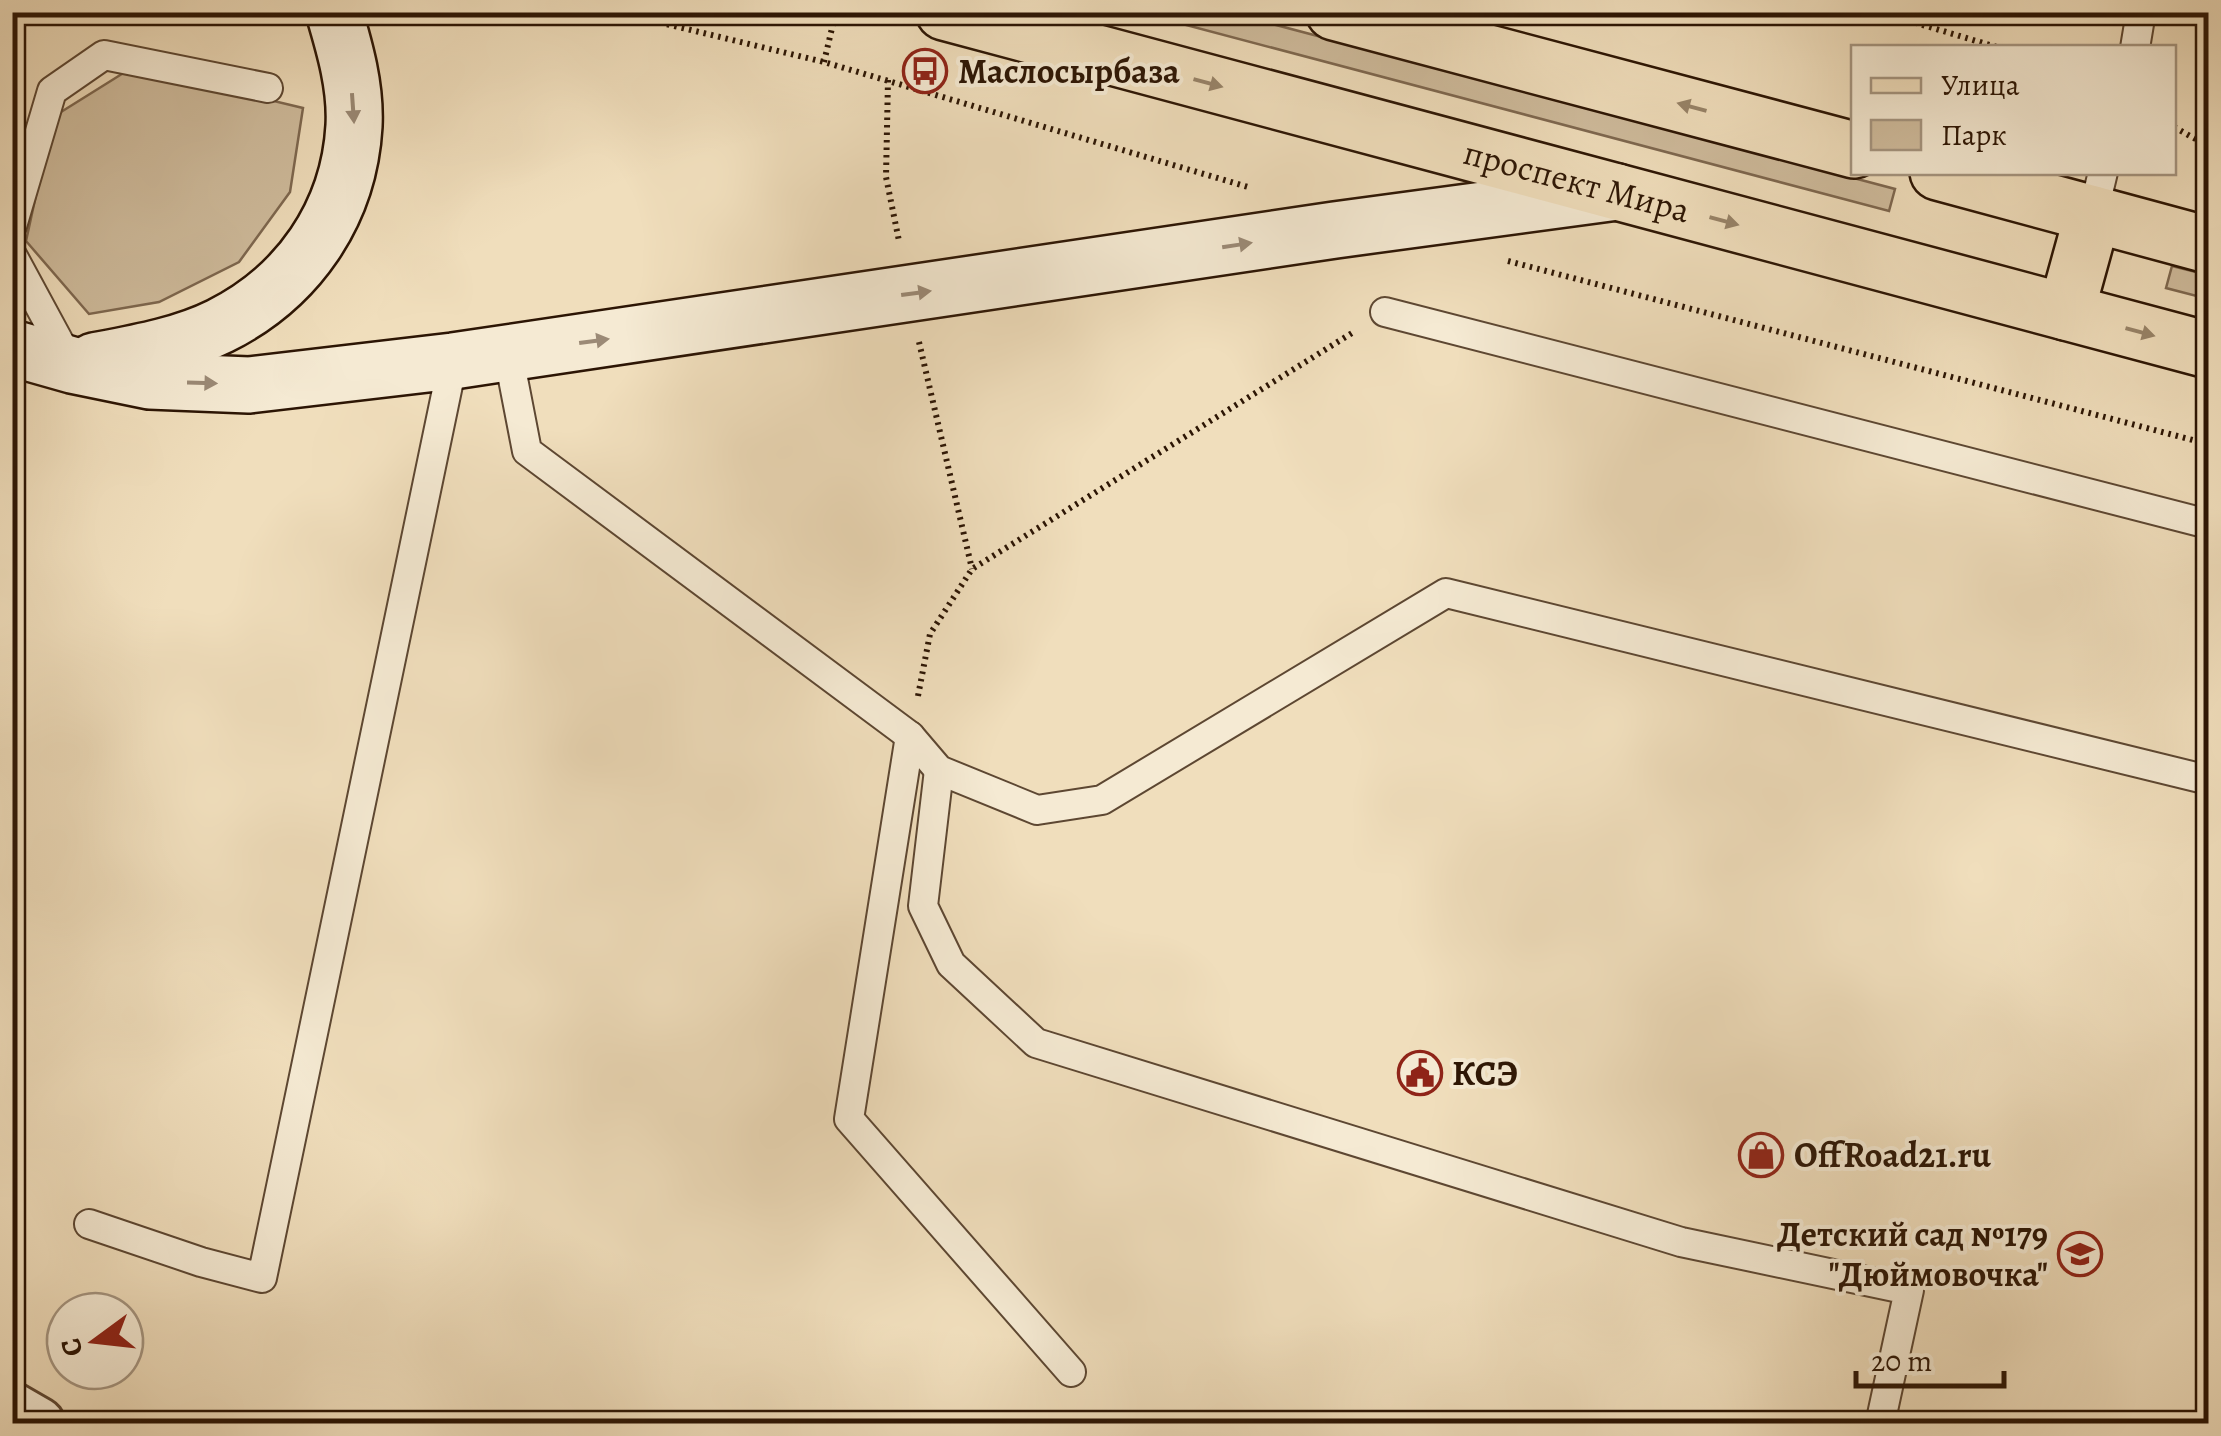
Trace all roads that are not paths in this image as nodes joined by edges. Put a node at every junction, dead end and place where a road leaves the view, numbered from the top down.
1 (334, 12) edge
2 (944, 12) edge
3 (2141, 12) edge
4 (1343, 13) edge
5 (2136, 45) edge
6 (268, 88) dead end
7 (1851, 149) edge
8 (1961, 175) edge
9 (1618, 192) junction
10 (2098, 193) edge
11 (12, 226) edge
12 (2206, 233) edge
13 (12, 255) edge
14 (1386, 312) road end
15 (2066, 312) junction
16 (12, 348) edge
17 (2208, 350) edge
18 (508, 353) junction
19 (453, 362) junction
20 (72, 365) junction
21 (2208, 524) edge
22 (910, 736) junction
23 (940, 770) junction
24 (2208, 780) edge
25 (89, 1224) dead end
26 (1071, 1372) dead end
27 (12, 1409) edge
28 (38, 1424) edge
29 (1880, 1424) edge

1 -> 20 street
2 -> 9 main road, проспект Мира
3 - 5 lane
7 -> 4 main road
6 - 11 lane
8 - 10 main road
9 -> 15 main road, проспект Мира
18 -> 9 street
10 - 12 main road
10 - 15 main road
13 - 20 lane
14 - 21 lane
15 -> 17 main road, проспект Мира
16 - 20 street
18 - 19 street
18 - 22 lane
20 -> 19 street
19 - 25 lane
22 - 23 lane
22 - 26 lane
23 - 24 lane
23 - 29 lane
27 - 28 street

